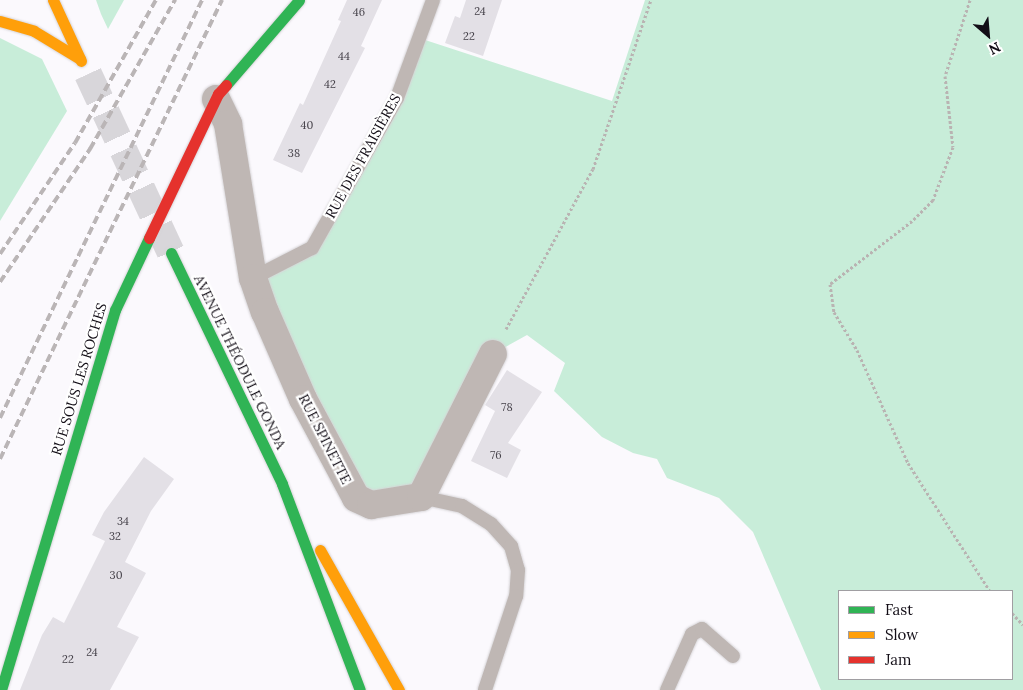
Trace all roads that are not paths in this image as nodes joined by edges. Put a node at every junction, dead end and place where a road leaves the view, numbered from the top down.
1 (53, 0) edge
2 (299, 0) edge
3 (433, 0) edge
4 (0, 21) edge
5 (80, 59) junction
6 (88, 74) tunnel mouth
7 (216, 98) junction
8 (171, 253) tunnel mouth
9 (253, 278) junction
10 (493, 354) road end
11 (282, 484) junction
12 (421, 497) junction
13 (733, 656) dead end
14 (2, 690) edge
15 (360, 690) edge
16 (399, 690) edge
17 (485, 690) edge
18 (667, 690) edge

1 - 5 main road
2 - 7 main road, RUE SOUS LES ROCHES
3 - 9 lane, RUE DES FRAISIÈRES
4 - 5 main road
5 - 6 main road
7 - 9 street, RUE SPINETTE
7 - 14 main road, RUE SOUS LES ROCHES
8 - 11 main road, AVENUE THÉODULE GONDA
9 - 12 street, RUE SPINETTE
10 - 12 street
11 - 15 main road, AVENUE THÉODULE GONDA
11 - 16 main road, AVENUE THÉODULE GONDA
12 - 17 lane, RUE SPINETTE
13 - 18 lane

